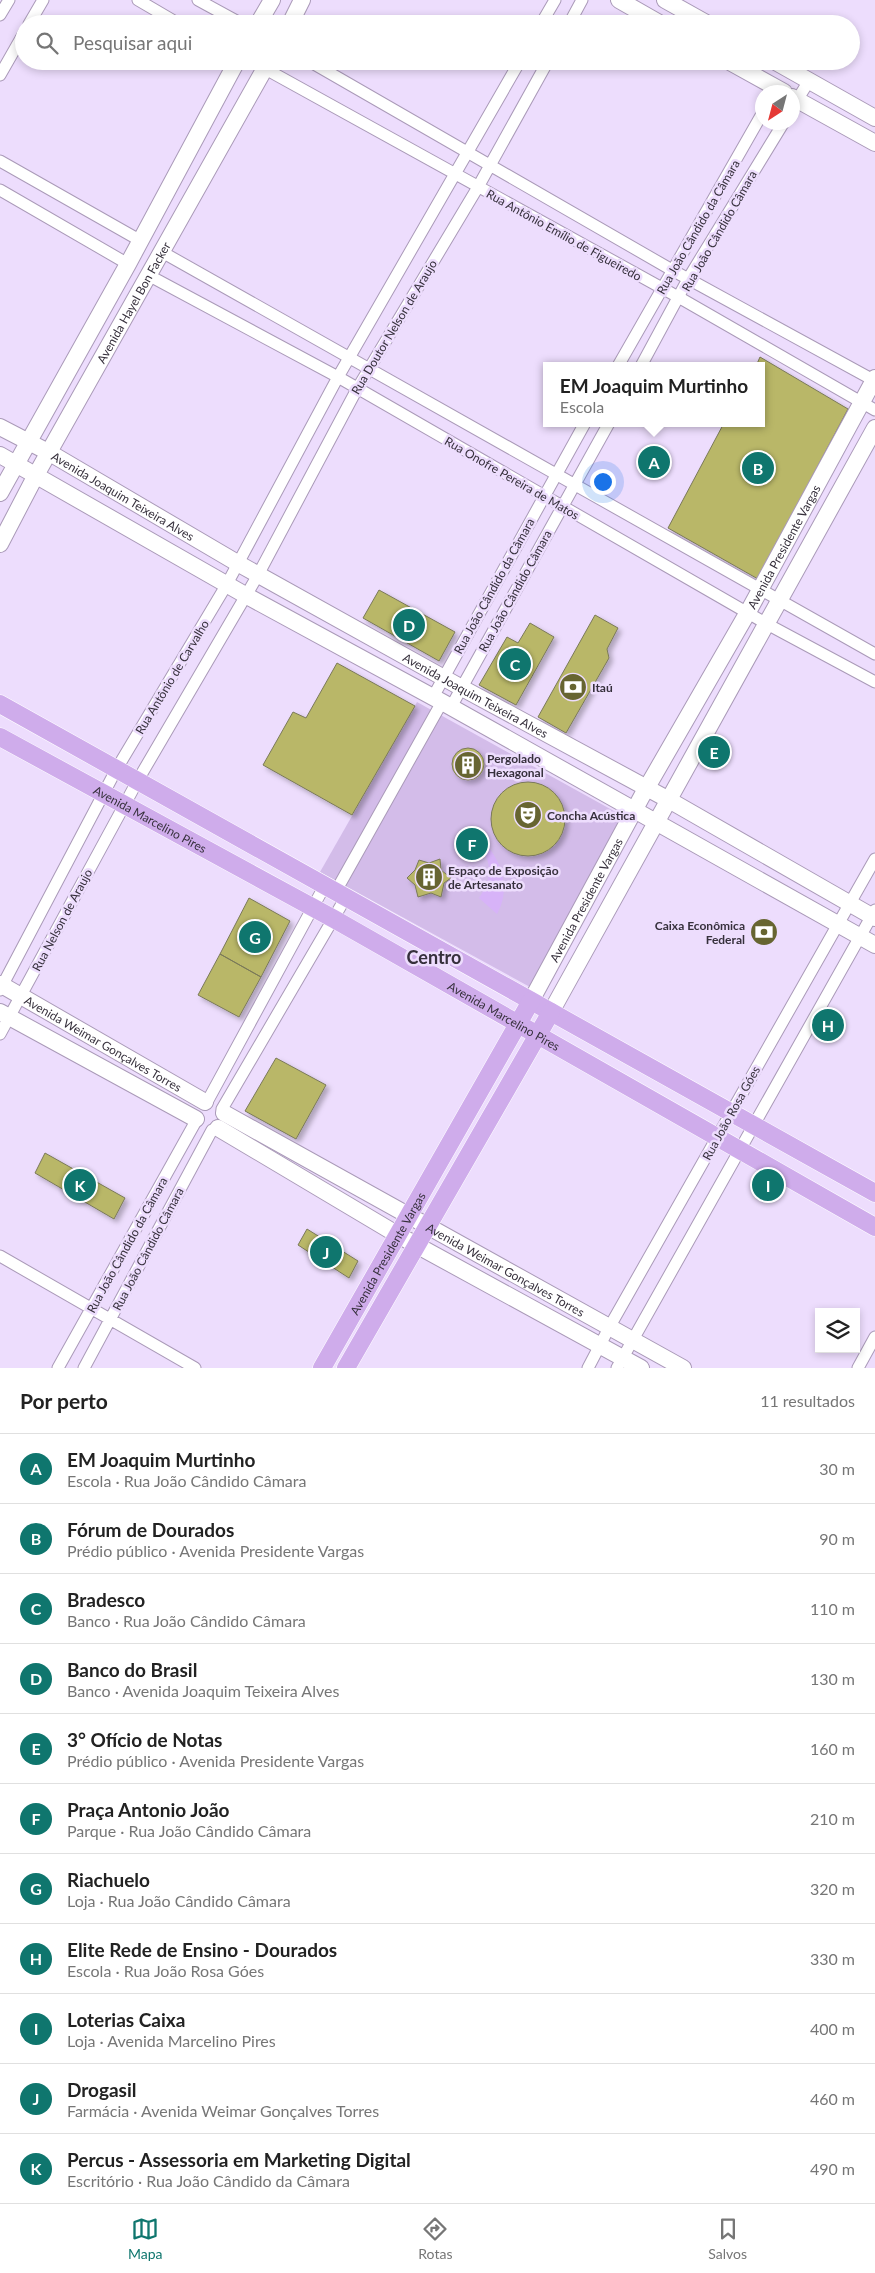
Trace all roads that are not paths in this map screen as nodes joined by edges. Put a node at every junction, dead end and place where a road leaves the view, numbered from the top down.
1 (9, 0) edge
2 (43, 0) edge
3 (138, 0) edge
4 (198, 0) edge
5 (272, 0) edge
6 (302, 0) edge
7 (555, 0) edge
8 (582, 0) edge
9 (618, 0) edge
10 (668, 0) edge
11 (0, 15) edge
12 (34, 15) edge
13 (164, 15) edge
14 (226, 15) edge
15 (263, 15) edge
16 (294, 15) edge
17 (546, 15) edge
18 (574, 15) edge
19 (645, 15) edge
20 (693, 15) edge
21 (15, 49) edge
22 (232, 70) edge
23 (259, 70) edge
24 (272, 70) edge
25 (324, 70) edge
26 (515, 70) edge
27 (543, 70) edge
28 (743, 70) edge
29 (788, 70) edge
30 (790, 70) edge
31 (0, 75) edge
32 (809, 81) junction
33 (768, 85) edge
34 (787, 85) edge
35 (800, 87) edge
36 (800, 103) edge
37 (875, 118) edge
38 (755, 126) edge
39 (779, 130) edge
40 (875, 143) edge
41 (468, 154) junction
42 (0, 161) edge
43 (489, 166) junction
44 (456, 176) junction
45 (478, 187) junction
46 (0, 190) edge
47 (141, 241) junction
48 (162, 252) junction
49 (128, 264) junction
50 (672, 270) junction
51 (148, 275) junction
52 (688, 279) junction
53 (662, 290) junction
54 (680, 298) junction
55 (350, 358) junction
56 (620, 362) edge
57 (644, 362) edge
58 (369, 368) junction
59 (338, 377) junction
60 (875, 380) edge
61 (357, 389) junction
62 (869, 407) edge
63 (0, 426) edge
64 (583, 427) edge
65 (607, 427) edge
66 (875, 428) edge
67 (29, 443) junction
68 (50, 453) junction
69 (0, 455) edge
70 (16, 464) junction
71 (556, 474) junction
72 (36, 475) junction
73 (575, 483) junction
74 (0, 493) edge
75 (544, 496) junction
76 (562, 506) junction
77 (0, 544) edge
78 (238, 564) junction
79 (258, 575) junction
80 (227, 584) junction
81 (760, 590) junction
82 (247, 596) junction
83 (781, 602) junction
84 (748, 612) junction
85 (767, 624) junction
86 (875, 654) edge
87 (444, 677) junction
88 (875, 682) edge
89 (462, 688) junction
90 (442, 702) junction
91 (0, 704) edge
92 (0, 737) edge
93 (116, 770) junction
94 (138, 780) junction
95 (646, 788) junction
96 (103, 794) junction
97 (669, 800) junction
98 (124, 806) junction
99 (635, 810) junction
100 (657, 822) junction
101 (875, 859) edge
102 (336, 891) junction
103 (848, 904) junction
104 (313, 908) junction
105 (874, 915) edge
106 (334, 919) junction
107 (836, 924) junction
108 (868, 941) edge
109 (1, 986) edge
110 (22, 996) junction
111 (532, 1000) junction
112 (551, 1012) junction
113 (5, 1014) edge
114 (518, 1023) junction
115 (0, 1034) edge
116 (538, 1035) junction
117 (206, 1102) junction
118 (730, 1113) junction
119 (196, 1120) junction
120 (219, 1120) junction
121 (460, 1125) junction
122 (753, 1126) junction
123 (479, 1136) junction
124 (718, 1138) junction
125 (740, 1150) junction
126 (875, 1193) edge
127 (408, 1216) junction
128 (427, 1225) junction
129 (875, 1227) edge
130 (398, 1235) junction
131 (417, 1244) junction
132 (0, 1256) edge
133 (92, 1308) junction
134 (111, 1319) junction
135 (610, 1326) junction
136 (875, 1337) edge
137 (633, 1339) junction
138 (600, 1346) junction
139 (620, 1363) edge
140 (58, 1368) edge
141 (84, 1368) edge
142 (195, 1368) edge
143 (322, 1368) edge
144 (346, 1368) edge
145 (588, 1368) edge
146 (641, 1368) edge
147 (683, 1368) edge
148 (858, 1368) edge

1 - 11 street
2 - 12 street
3 - 13 street
4 - 14 street
5 - 15 main road
6 - 16 main road
7 - 17 street
8 - 18 street
9 - 19 main road
10 - 20 main road
21 - 31 street
22 - 47 main road, Avenida Hayel Bon Facker
23 - 48 main road, Avenida Hayel Bon Facker
24 - 44 street, Rua Antônio Emílio de Figueiredo
25 - 41 street, Rua Antônio Emílio de Figueiredo
26 - 41 street, Rua Doutor Nelson de Araujo
27 - 43 street, Rua Doutor Nelson de Araujo
28 - 33 main road
29 - 34 street
30 - 32 main road
32 - 35 street
32 - 37 main road
36 - 40 main road
38 - 50 street, Rua João Cândido da Câmara
39 - 52 street, Rua João Cândido Câmara
41 - 43 street, Rua Antônio Emílio de Figueiredo
41 - 44 street, Rua Doutor Nelson de Araujo
42 - 47 street
43 - 45 street, Rua Doutor Nelson de Araujo
43 - 50 street, Rua Antônio Emílio de Figueiredo
44 - 45 street, Rua Antônio Emílio de Figueiredo
44 - 55 street, Rua Doutor Nelson de Araujo
45 - 53 street, Rua Antônio Emílio de Figueiredo
45 - 58 street, Rua Doutor Nelson de Araujo
46 - 49 street
47 - 49 main road, Avenida Hayel Bon Facker
48 - 51 main road, Avenida Hayel Bon Facker
48 - 55 street, Rua Onofre Pereira de Matos
49 - 67 main road, Avenida Hayel Bon Facker
50 - 52 street, Rua Antônio Emílio de Figueiredo
50 - 53 street, Rua João Cândido da Câmara
51 - 59 street, Rua Onofre Pereira de Matos
51 - 68 main road, Avenida Hayel Bon Facker
52 - 54 street, Rua João Cândido Câmara
52 - 60 street, Rua Antônio Emílio de Figueiredo
53 - 54 street, Rua Antônio Emílio de Figueiredo
53 - 56 street, Rua João Cândido da Câmara
54 - 57 street, Rua João Cândido Câmara
54 - 62 street, Rua Antônio Emílio de Figueiredo
55 - 58 street, Rua Onofre Pereira de Matos
55 - 59 street, Rua Doutor Nelson de Araujo
58 - 61 street, Rua Doutor Nelson de Araujo
58 - 71 street, Rua Onofre Pereira de Matos
59 - 61 street, Rua Onofre Pereira de Matos
59 - 78 street, Rua Doutor Nelson de Araujo
60 - 62 main road, Avenida Presidente Vargas
61 - 75 street, Rua Onofre Pereira de Matos
61 - 79 street, Rua Doutor Nelson de Araujo
62 - 81 main road, Avenida Presidente Vargas
63 - 67 main road, Avenida Joaquim Teixeira Alves
64 - 71 street, Rua João Cândido da Câmara
65 - 73 street, Rua João Cândido Câmara
66 - 83 main road, Avenida Presidente Vargas
67 - 68 main road, Avenida Joaquim Teixeira Alves
67 - 70 main road, Avenida Hayel Bon Facker
68 - 72 main road, Avenida Hayel Bon Facker
68 - 78 main road, Avenida Joaquim Teixeira Alves
69 - 70 main road, Avenida Joaquim Teixeira Alves
70 - 72 main road, Avenida Joaquim Teixeira Alves
70 - 74 main road, Avenida Hayel Bon Facker
71 - 73 street, Rua Onofre Pereira de Matos
71 - 75 street, Rua João Cândido da Câmara
72 - 77 main road, Avenida Hayel Bon Facker
72 - 80 main road, Avenida Joaquim Teixeira Alves
73 - 76 street, Rua João Cândido Câmara
73 - 81 street, Rua Onofre Pereira de Matos
75 - 76 street, Rua Onofre Pereira de Matos
75 - 87 street, Rua João Cândido da Câmara
76 - 84 street, Rua Onofre Pereira de Matos
76 - 89 street, Rua João Cândido Câmara
78 - 79 main road, Avenida Joaquim Teixeira Alves
78 - 80 street, Rua Doutor Nelson de Araujo
79 - 82 street, Rua Doutor Nelson de Araujo
79 - 87 main road, Avenida Joaquim Teixeira Alves
80 - 82 main road, Avenida Joaquim Teixeira Alves
80 - 93 street, Rua Antônio de Carvalho
81 - 83 street, Rua Onofre Pereira de Matos
81 - 84 main road, Avenida Presidente Vargas
82 - 90 main road, Avenida Joaquim Teixeira Alves
82 - 94 street, Rua Antônio de Carvalho
83 - 85 main road, Avenida Presidente Vargas
83 - 86 street, Rua Onofre Pereira de Matos
84 - 85 street, Rua Onofre Pereira de Matos
84 - 95 main road, Avenida Presidente Vargas
85 - 88 street, Rua Onofre Pereira de Matos
85 - 97 main road, Avenida Presidente Vargas
87 - 89 main road, Avenida Joaquim Teixeira Alves
87 - 90 street, Rua João Cândido da Câmara
89 - 90 street, Rua João Cândido Câmara
89 - 95 main road, Avenida Joaquim Teixeira Alves
90 - 99 main road, Avenida Joaquim Teixeira Alves
90 - 102 street, Rua João Cândido Câmara
91 - 93 main road, Avenida Marcelino Pires
92 - 96 main road, Avenida Marcelino Pires
93 - 94 main road, Avenida Marcelino Pires
93 - 96 street, Rua Antônio de Carvalho
94 - 98 street, Rua Antônio de Carvalho
94 - 102 main road, Avenida Marcelino Pires
95 - 97 main road, Avenida Joaquim Teixeira Alves
95 - 99 main road, Avenida Presidente Vargas
96 - 98 main road, Avenida Marcelino Pires
96 - 109 street, Rua Nelson de Araujo
97 - 100 main road, Avenida Presidente Vargas
97 - 103 main road, Avenida Joaquim Teixeira Alves
98 - 104 main road, Avenida Marcelino Pires
98 - 110 street, Rua Nelson de Araujo
99 - 100 main road, Avenida Joaquim Teixeira Alves
99 - 111 main road, Avenida Presidente Vargas
100 - 107 main road, Avenida Joaquim Teixeira Alves
100 - 112 main road, Avenida Presidente Vargas
101 - 103 street, Rua João Rosa Góes
102 - 104 street, Rua João Cândido Câmara
102 - 106 street, Rua João Cândido Câmara
102 - 111 main road, Avenida Marcelino Pires
103 - 105 main road, Avenida Joaquim Teixeira Alves
103 - 107 street, Rua João Rosa Góes
104 - 106 main road, Avenida Marcelino Pires
104 - 117 street, Rua João Cândido Câmara
105 - 108 street, Rua João Rosa Góes
106 - 114 main road, Avenida Marcelino Pires
106 - 120 street, Rua João Cândido Câmara
107 - 108 main road, Avenida Joaquim Teixeira Alves
107 - 118 street, Rua João Rosa Góes
108 - 122 street, Rua João Rosa Góes
109 - 110 main road, Avenida Weimar Gonçalves Torres
110 - 113 street, Rua Nelson de Araujo
110 - 117 main road, Avenida Weimar Gonçalves Torres
111 - 112 main road, Avenida Marcelino Pires
111 - 114 main road, Avenida Presidente Vargas
112 - 116 main road, Avenida Presidente Vargas
112 - 118 main road, Avenida Marcelino Pires
113 - 115 street, Rua Nelson de Araujo
113 - 119 main road, Avenida Weimar Gonçalves Torres
114 - 116 main road, Avenida Marcelino Pires
114 - 121 main road, Avenida Presidente Vargas
116 - 123 main road, Avenida Presidente Vargas
116 - 124 main road, Avenida Marcelino Pires
117 - 119 main road
117 - 120 main road
118 - 122 main road, Avenida Marcelino Pires
118 - 124 street, Rua João Rosa Góes
119 - 120 main road
119 - 133 street, Rua João Cândido da Câmara
120 - 127 main road, Avenida Weimar Gonçalves Torres
120 - 130 main road, Avenida Weimar Gonçalves Torres
120 - 134 street, Rua João Cândido Câmara
121 - 123 main road
121 - 127 main road, Avenida Presidente Vargas
122 - 125 street, Rua João Rosa Góes
122 - 126 main road, Avenida Marcelino Pires
123 - 128 main road, Avenida Presidente Vargas
124 - 125 main road, Avenida Marcelino Pires
124 - 135 street, Rua João Rosa Góes
125 - 129 main road, Avenida Marcelino Pires
125 - 137 street, Rua João Rosa Góes
127 - 128 main road, Avenida Weimar Gonçalves Torres
127 - 130 main road, Avenida Presidente Vargas
128 - 131 main road, Avenida Presidente Vargas
128 - 135 main road, Avenida Weimar Gonçalves Torres
130 - 131 main road, Avenida Weimar Gonçalves Torres
130 - 143 main road, Avenida Presidente Vargas
131 - 138 main road, Avenida Weimar Gonçalves Torres
131 - 144 main road, Avenida Presidente Vargas
132 - 133 street
133 - 134 street
133 - 140 street, Rua João Cândido da Câmara
134 - 141 street, Rua João Cândido Câmara
134 - 142 street
135 - 137 main road, Avenida Weimar Gonçalves Torres
135 - 138 street, Rua João Rosa Góes
136 - 148 street
137 - 139 street, Rua João Rosa Góes
137 - 147 main road, Avenida Weimar Gonçalves Torres
138 - 139 main road, Avenida Weimar Gonçalves Torres
138 - 145 street, Rua João Rosa Góes
139 - 146 main road, Avenida Weimar Gonçalves Torres

